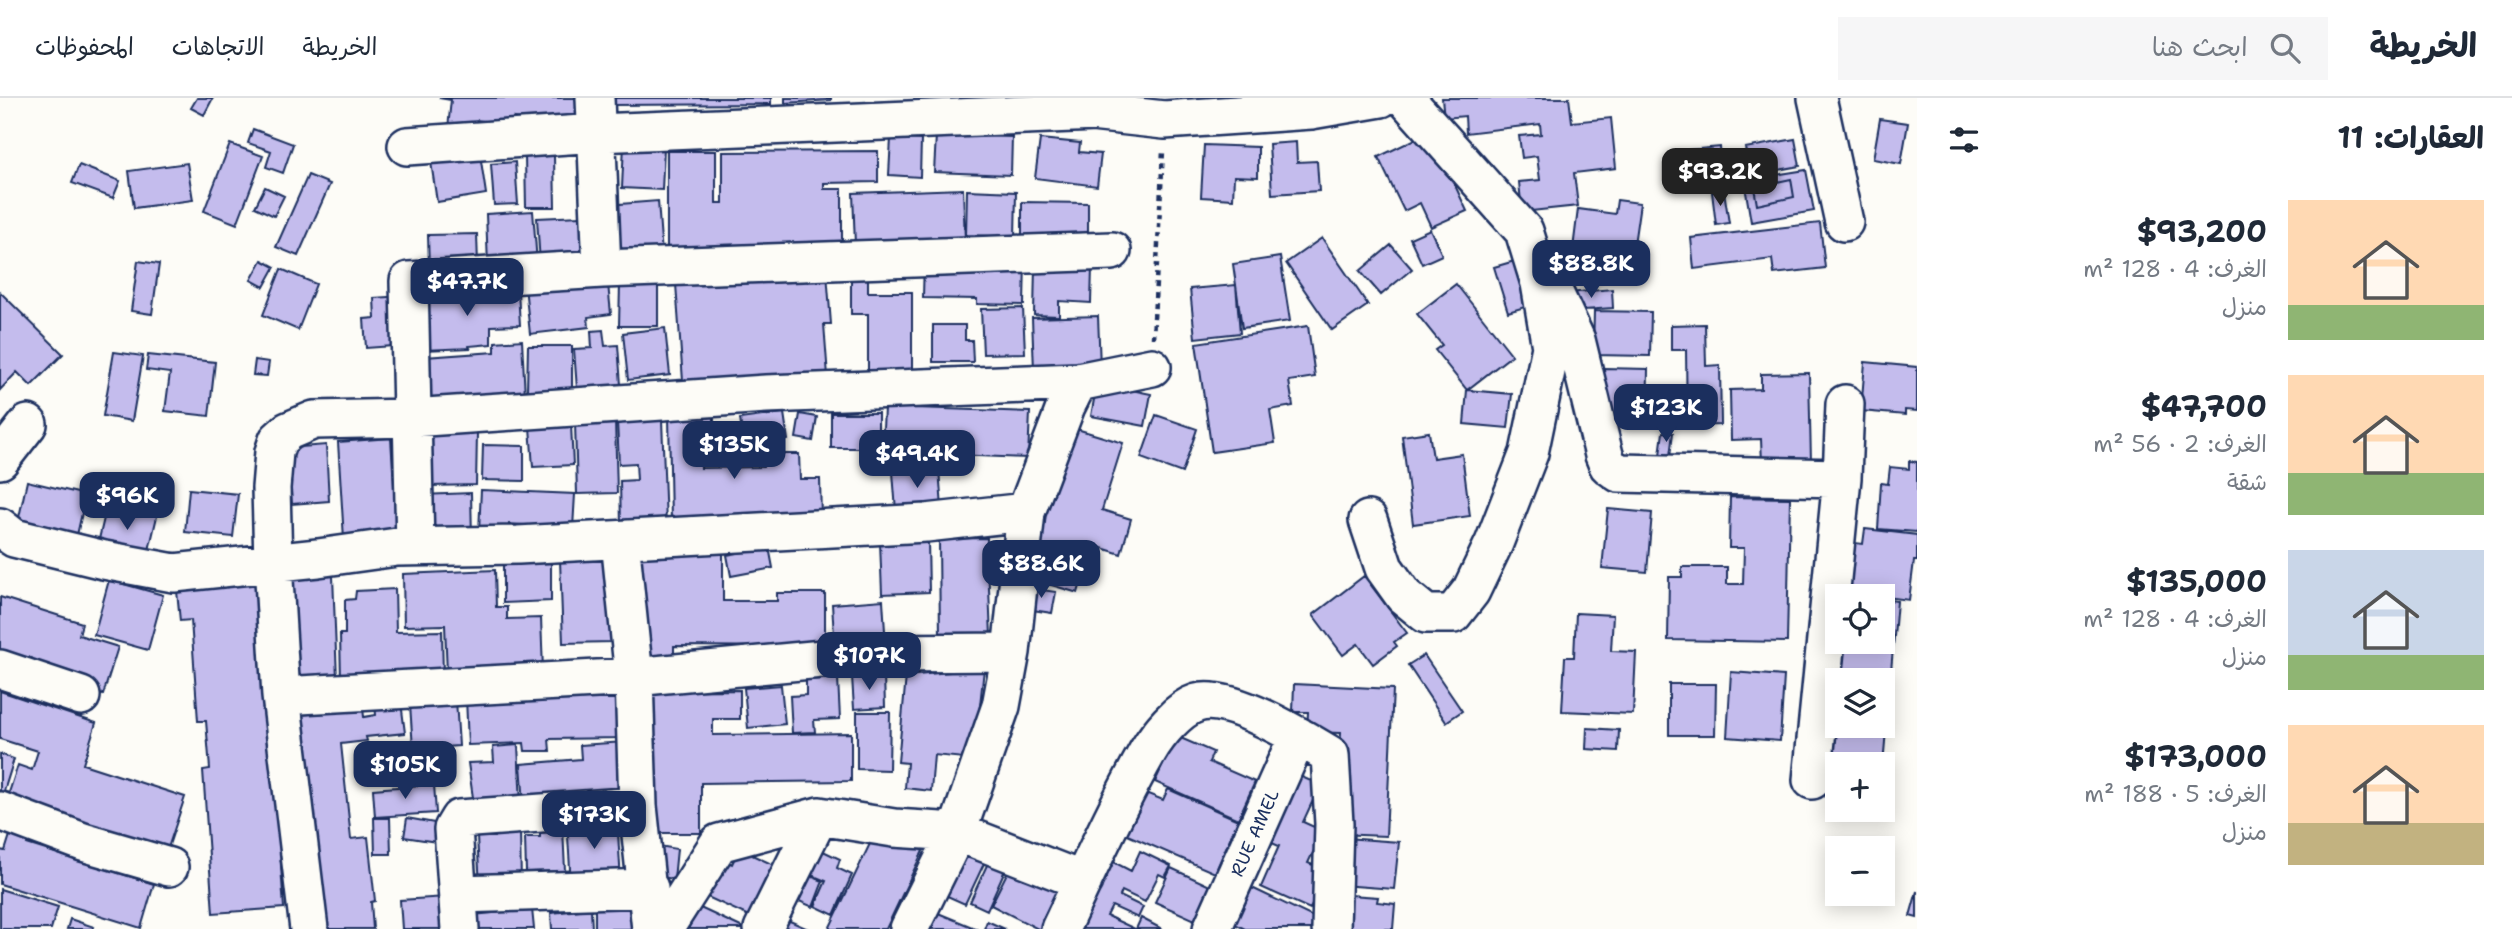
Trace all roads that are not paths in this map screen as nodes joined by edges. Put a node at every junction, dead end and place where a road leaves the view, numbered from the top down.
1 (1017, 98) edge
2 (1381, 98) edge
3 (1405, 98) edge
4 (1817, 98) edge
5 (1097, 112) junction
6 (596, 115) edge
7 (407, 146) dead end
8 (1844, 222) dead end
9 (1524, 231) junction
10 (1112, 251) dead end
11 (602, 270) junction
12 (1152, 367) road end
13 (1078, 382) junction
14 (1845, 404) dead end
15 (411, 418) junction
16 (28, 424) dead end
17 (0, 460) edge
18 (1842, 478) junction
19 (1026, 512) junction
20 (1368, 520) dead end
21 (0, 527) edge
22 (620, 540) junction
23 (415, 546) junction
24 (273, 563) junction
25 (1011, 652) junction
26 (0, 669) edge
27 (634, 677) junction
28 (81, 696) dead end
29 (281, 696) junction
30 (1298, 736) junction
31 (1812, 779) dead end
32 (638, 806) junction
33 (0, 811) edge
34 (820, 816) junction
35 (957, 832) junction
36 (169, 867) dead end
37 (1083, 881) junction
38 (649, 888) junction
39 (460, 912) edge
40 (309, 929) edge
41 (651, 929) edge
42 (664, 929) edge
43 (763, 929) edge
44 (909, 929) edge
45 (1060, 929) edge
46 (1212, 929) edge
47 (1331, 929) edge

1 - 5 street
2 - 5 street
3 - 9 street
4 - 8 street
5 - 6 street
6 - 7 street
6 - 11 street
9 - 18 street
9 - 20 street
10 - 11 street
11 - 15 street
12 - 13 street
13 - 15 street
13 - 19 street
14 - 18 street
15 - 23 street
15 - 24 street
16 - 17 street
18 - 31 street
19 - 22 street
19 - 25 street
21 - 24 street
22 - 23 street
22 - 27 street
23 - 24 street
24 - 29 street
25 - 27 street
25 - 35 street
26 - 28 street
27 - 29 street
27 - 32 street
29 - 40 street
30 - 37 street
30 - 46 street, RUE AMEL
30 - 47 street
32 - 38 street
32 - 39 street
33 - 36 street
34 - 35 street
34 - 42 street
34 - 43 street
35 - 37 street
35 - 44 street
37 - 45 street
38 - 39 street
38 - 41 street

